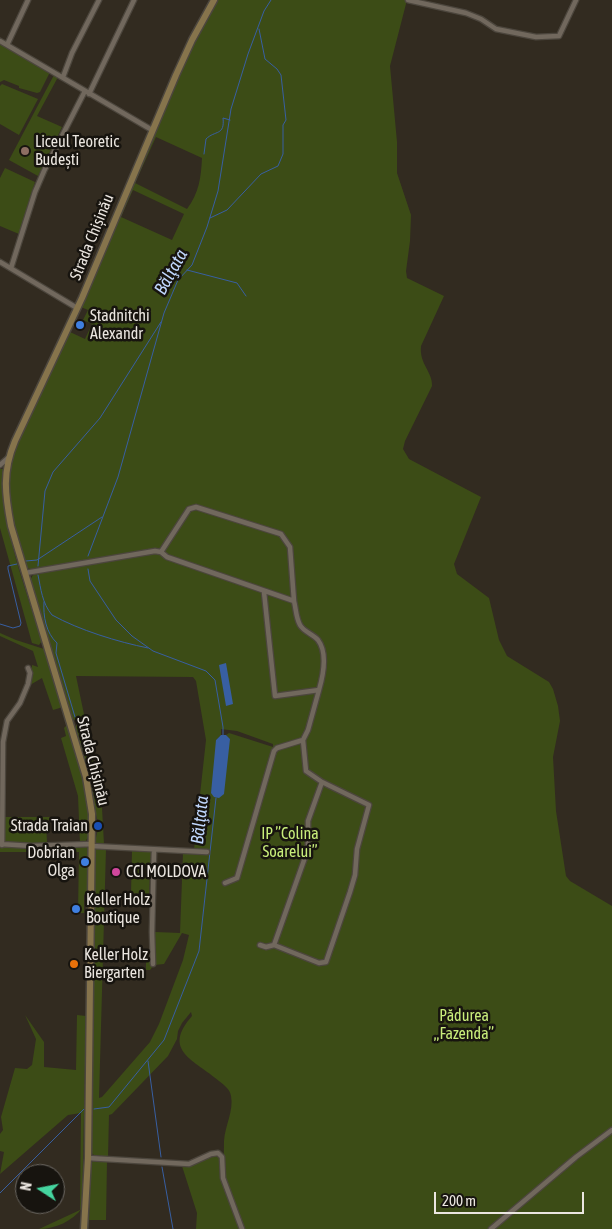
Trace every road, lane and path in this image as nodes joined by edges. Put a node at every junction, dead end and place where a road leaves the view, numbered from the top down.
1 (28, 0) edge
2 (99, 0) edge
3 (134, 0) edge
4 (214, 0) edge
5 (408, 0) edge
6 (576, 0) edge
7 (0, 41) edge
8 (7, 45) junction
9 (63, 77) junction
10 (87, 92) junction
11 (152, 130) junction
12 (0, 262) edge
13 (11, 268) junction
14 (78, 308) junction
15 (8, 458) junction
16 (0, 466) edge
17 (161, 552) junction
18 (24, 573) junction
19 (264, 592) junction
20 (294, 601) junction
21 (28, 668) dead end
22 (319, 690) junction
23 (303, 740) junction
24 (322, 782) junction
25 (1, 844) edge
26 (92, 845) junction
27 (154, 850) junction
28 (207, 852) dead end
29 (225, 883) dead end
30 (260, 945) dead end
31 (274, 945) junction
32 (153, 964) dead end
33 (612, 1130) edge
34 (88, 1158) junction
35 (84, 1229) edge
36 (242, 1229) edge
37 (491, 1229) edge

1 - 8 street
2 - 9 street
3 - 10 street
4 - 11 street, Strada Chișinău
5 - 6 street
7 - 8 street
8 - 9 street
9 - 10 street
10 - 11 street
10 - 13 street
11 - 14 street, Strada Chișinău
12 - 13 street
13 - 14 street
14 - 15 street, Strada Chișinău
15 - 16 street, Strada Chișinău
15 - 18 street, Strada Chișinău
17 - 18 street
17 - 19 street
17 - 20 street
18 - 26 street, Strada Chișinău
19 - 20 street
19 - 22 street
20 - 22 street
21 - 25 street
22 - 23 street
23 - 24 street
23 - 29 street
24 - 31 street
24 - 31 street
25 - 26 street
26 - 27 street
26 - 34 street, Strada Chișinău
27 - 28 street
27 - 32 street
30 - 31 street
33 - 37 street
34 - 35 street, Strada Chișinău
34 - 36 street

